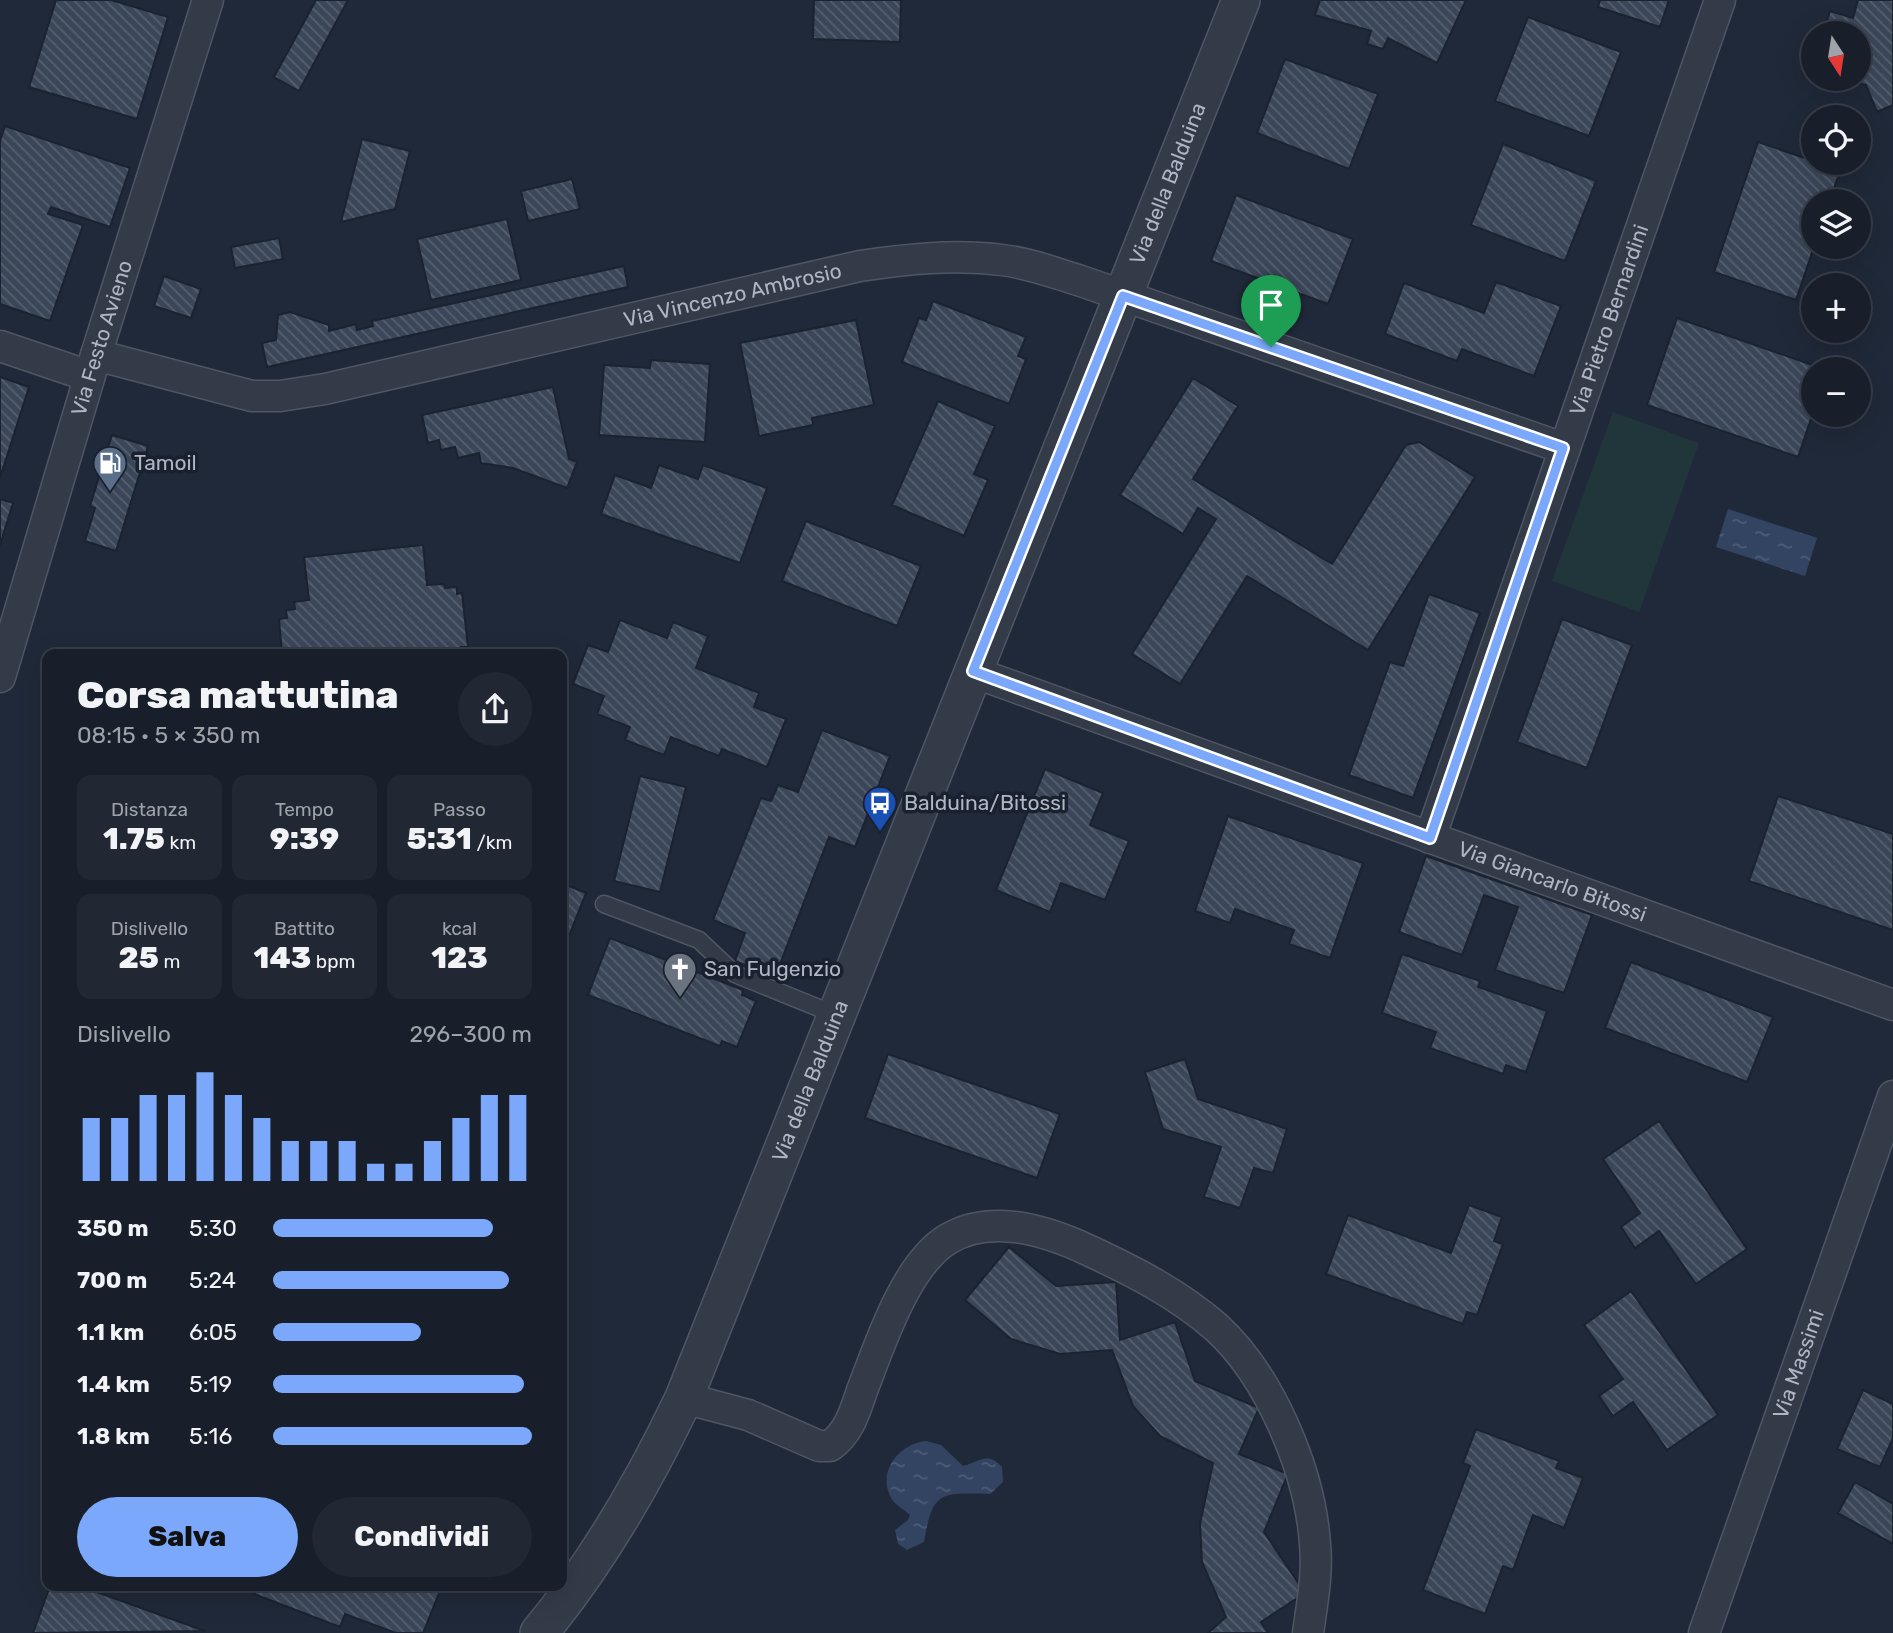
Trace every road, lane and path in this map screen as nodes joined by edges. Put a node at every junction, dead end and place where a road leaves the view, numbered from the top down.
1 (208, 0) edge
2 (1241, 0) edge
3 (1720, 0) edge
4 (1123, 296) junction
5 (0, 346) edge
6 (93, 365) junction
7 (1563, 448) junction
8 (973, 671) junction
9 (0, 677) edge
10 (1430, 838) junction
11 (604, 904) dead end
12 (1893, 1005) edge
13 (836, 1015) junction
14 (1893, 1097) edge
15 (684, 1398) junction
16 (539, 1633) edge
17 (1308, 1633) edge
18 (1704, 1633) edge

1 - 6 street, Via Festo Avieno
2 - 4 street, Via della Balduina
3 - 7 street, Via Pietro Bernardini
4 - 6 street, Via Vincenzo Ambrosio
4 - 7 street, Via Vincenzo Ambrosio
4 - 8 street, Via della Balduina
5 - 6 street, Via Vincenzo Ambrosio
6 - 9 street, Via Festo Avieno
7 - 10 street, Via Pietro Bernardini
8 - 10 street, Via Giancarlo Bitossi
8 - 13 street, Via della Balduina
10 - 12 street, Via Giancarlo Bitossi
11 - 13 lane
13 - 15 street, Via della Balduina
14 - 18 street, Via Massimi
15 - 16 street, Via della Balduina
15 - 17 street

